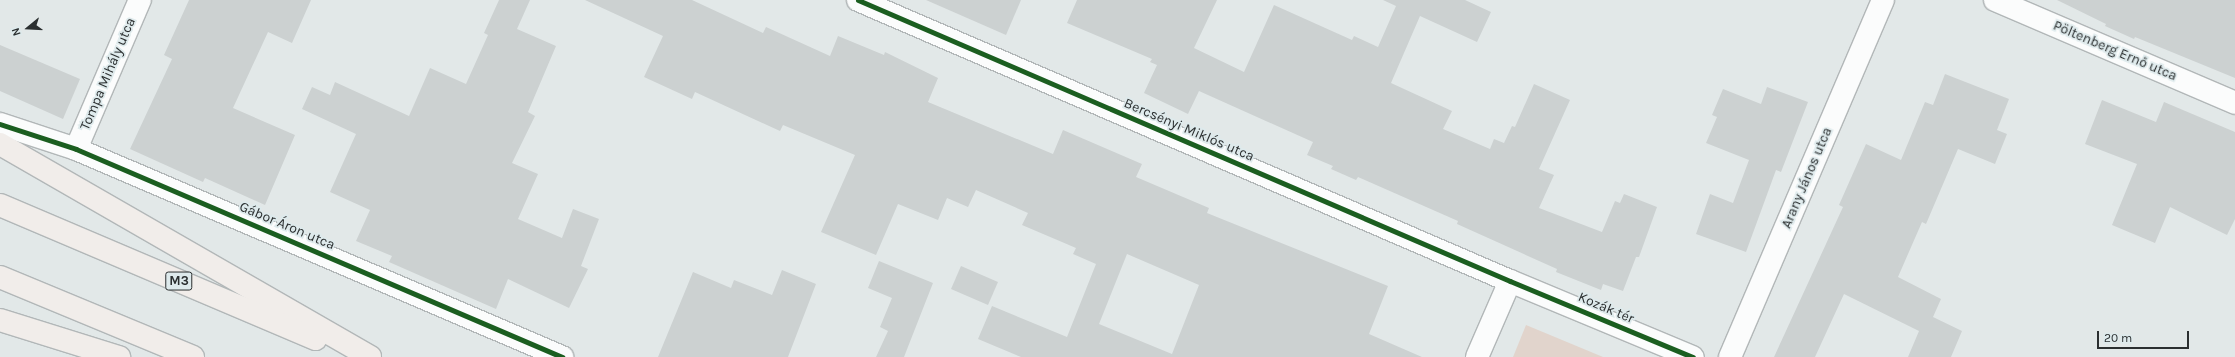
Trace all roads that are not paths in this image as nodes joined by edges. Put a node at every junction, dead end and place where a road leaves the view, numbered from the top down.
1 (140, 0) edge
2 (858, 0) edge
3 (1883, 0) edge
4 (1995, 0) edge
5 (2235, 103) edge
6 (0, 124) edge
7 (0, 144) edge
8 (76, 149) junction
9 (0, 205) edge
10 (0, 276) edge
11 (1510, 281) junction
12 (0, 320) edge
13 (119, 357) edge
14 (193, 357) edge
15 (358, 357) edge
16 (370, 357) edge
17 (562, 357) edge
18 (1477, 357) edge
19 (1693, 357) edge
20 (1730, 357) edge

1 - 8 street, Tompa Mihály utca
2 - 11 street, Bercsényi Miklós utca
3 - 20 street, Arany János utca
4 - 5 street, Pöltenberg Ernő utca
6 - 8 street, Gábor Áron utca
7 - 16 main road
8 - 17 street, Gábor Áron utca
9 - 15 main road, M3
10 - 14 main road
11 - 18 street
11 - 19 street, Kozák tér
12 - 13 main road

